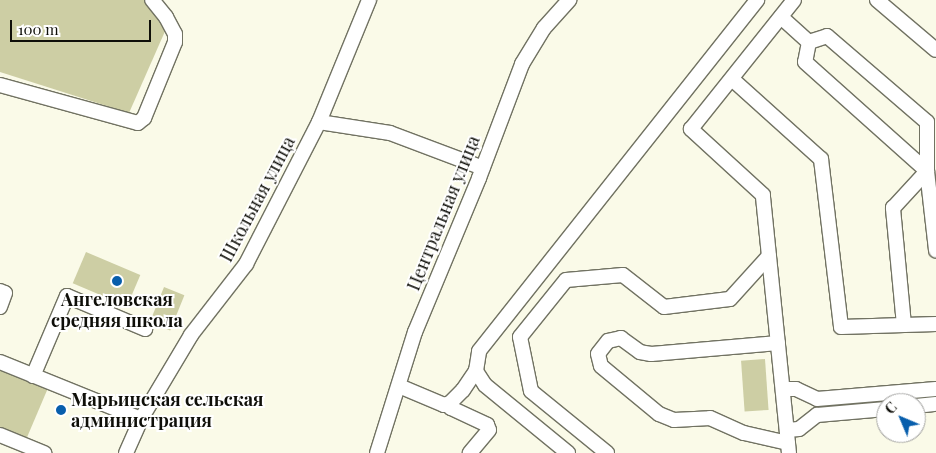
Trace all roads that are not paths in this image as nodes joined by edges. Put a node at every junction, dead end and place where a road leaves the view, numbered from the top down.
1 (152, 0) edge
2 (369, 0) edge
3 (569, 0) edge
4 (757, 0) edge
5 (794, 0) edge
6 (878, 0) edge
7 (781, 17) junction
8 (809, 42) junction
9 (936, 50) edge
10 (732, 79) junction
11 (0, 84) edge
12 (319, 122) junction
13 (483, 168) junction
14 (928, 171) junction
15 (936, 250) edge
16 (769, 256) junction
17 (0, 291) edge
18 (0, 307) edge
19 (936, 324) edge
20 (904, 325) junction
21 (145, 329) dead end
22 (778, 343) junction
23 (0, 362) edge
24 (476, 371) junction
25 (33, 376) junction
26 (399, 386) junction
27 (783, 389) junction
28 (936, 389) edge
29 (450, 403) junction
30 (876, 410) edge
31 (141, 418) junction
32 (0, 435) edge
33 (788, 442) edge
34 (44, 453) edge
35 (126, 453) edge
36 (377, 453) edge
37 (470, 453) edge
38 (568, 453) edge
39 (607, 453) edge

1 - 11 street
2 - 12 street, Школьная улица
3 - 13 street, Центральная улица
4 - 24 street
5 - 7 street
6 - 9 street
7 - 8 street
7 - 10 street
8 - 14 street
8 - 14 street
10 - 16 street
10 - 20 street
12 - 13 street
12 - 31 street, Школьная улица
13 - 26 street, Центральная улица
14 - 15 street
14 - 20 street
16 - 22 street
16 - 39 street
17 - 18 street
19 - 20 street
21 - 25 street
22 - 27 street
22 - 33 street
23 - 25 street
24 - 29 street
24 - 38 street
25 - 31 street
26 - 29 street
26 - 36 street, Центральная улица
27 - 28 street
27 - 33 street
29 - 37 street
30 - 33 street
31 - 35 street, Школьная улица
32 - 34 street

